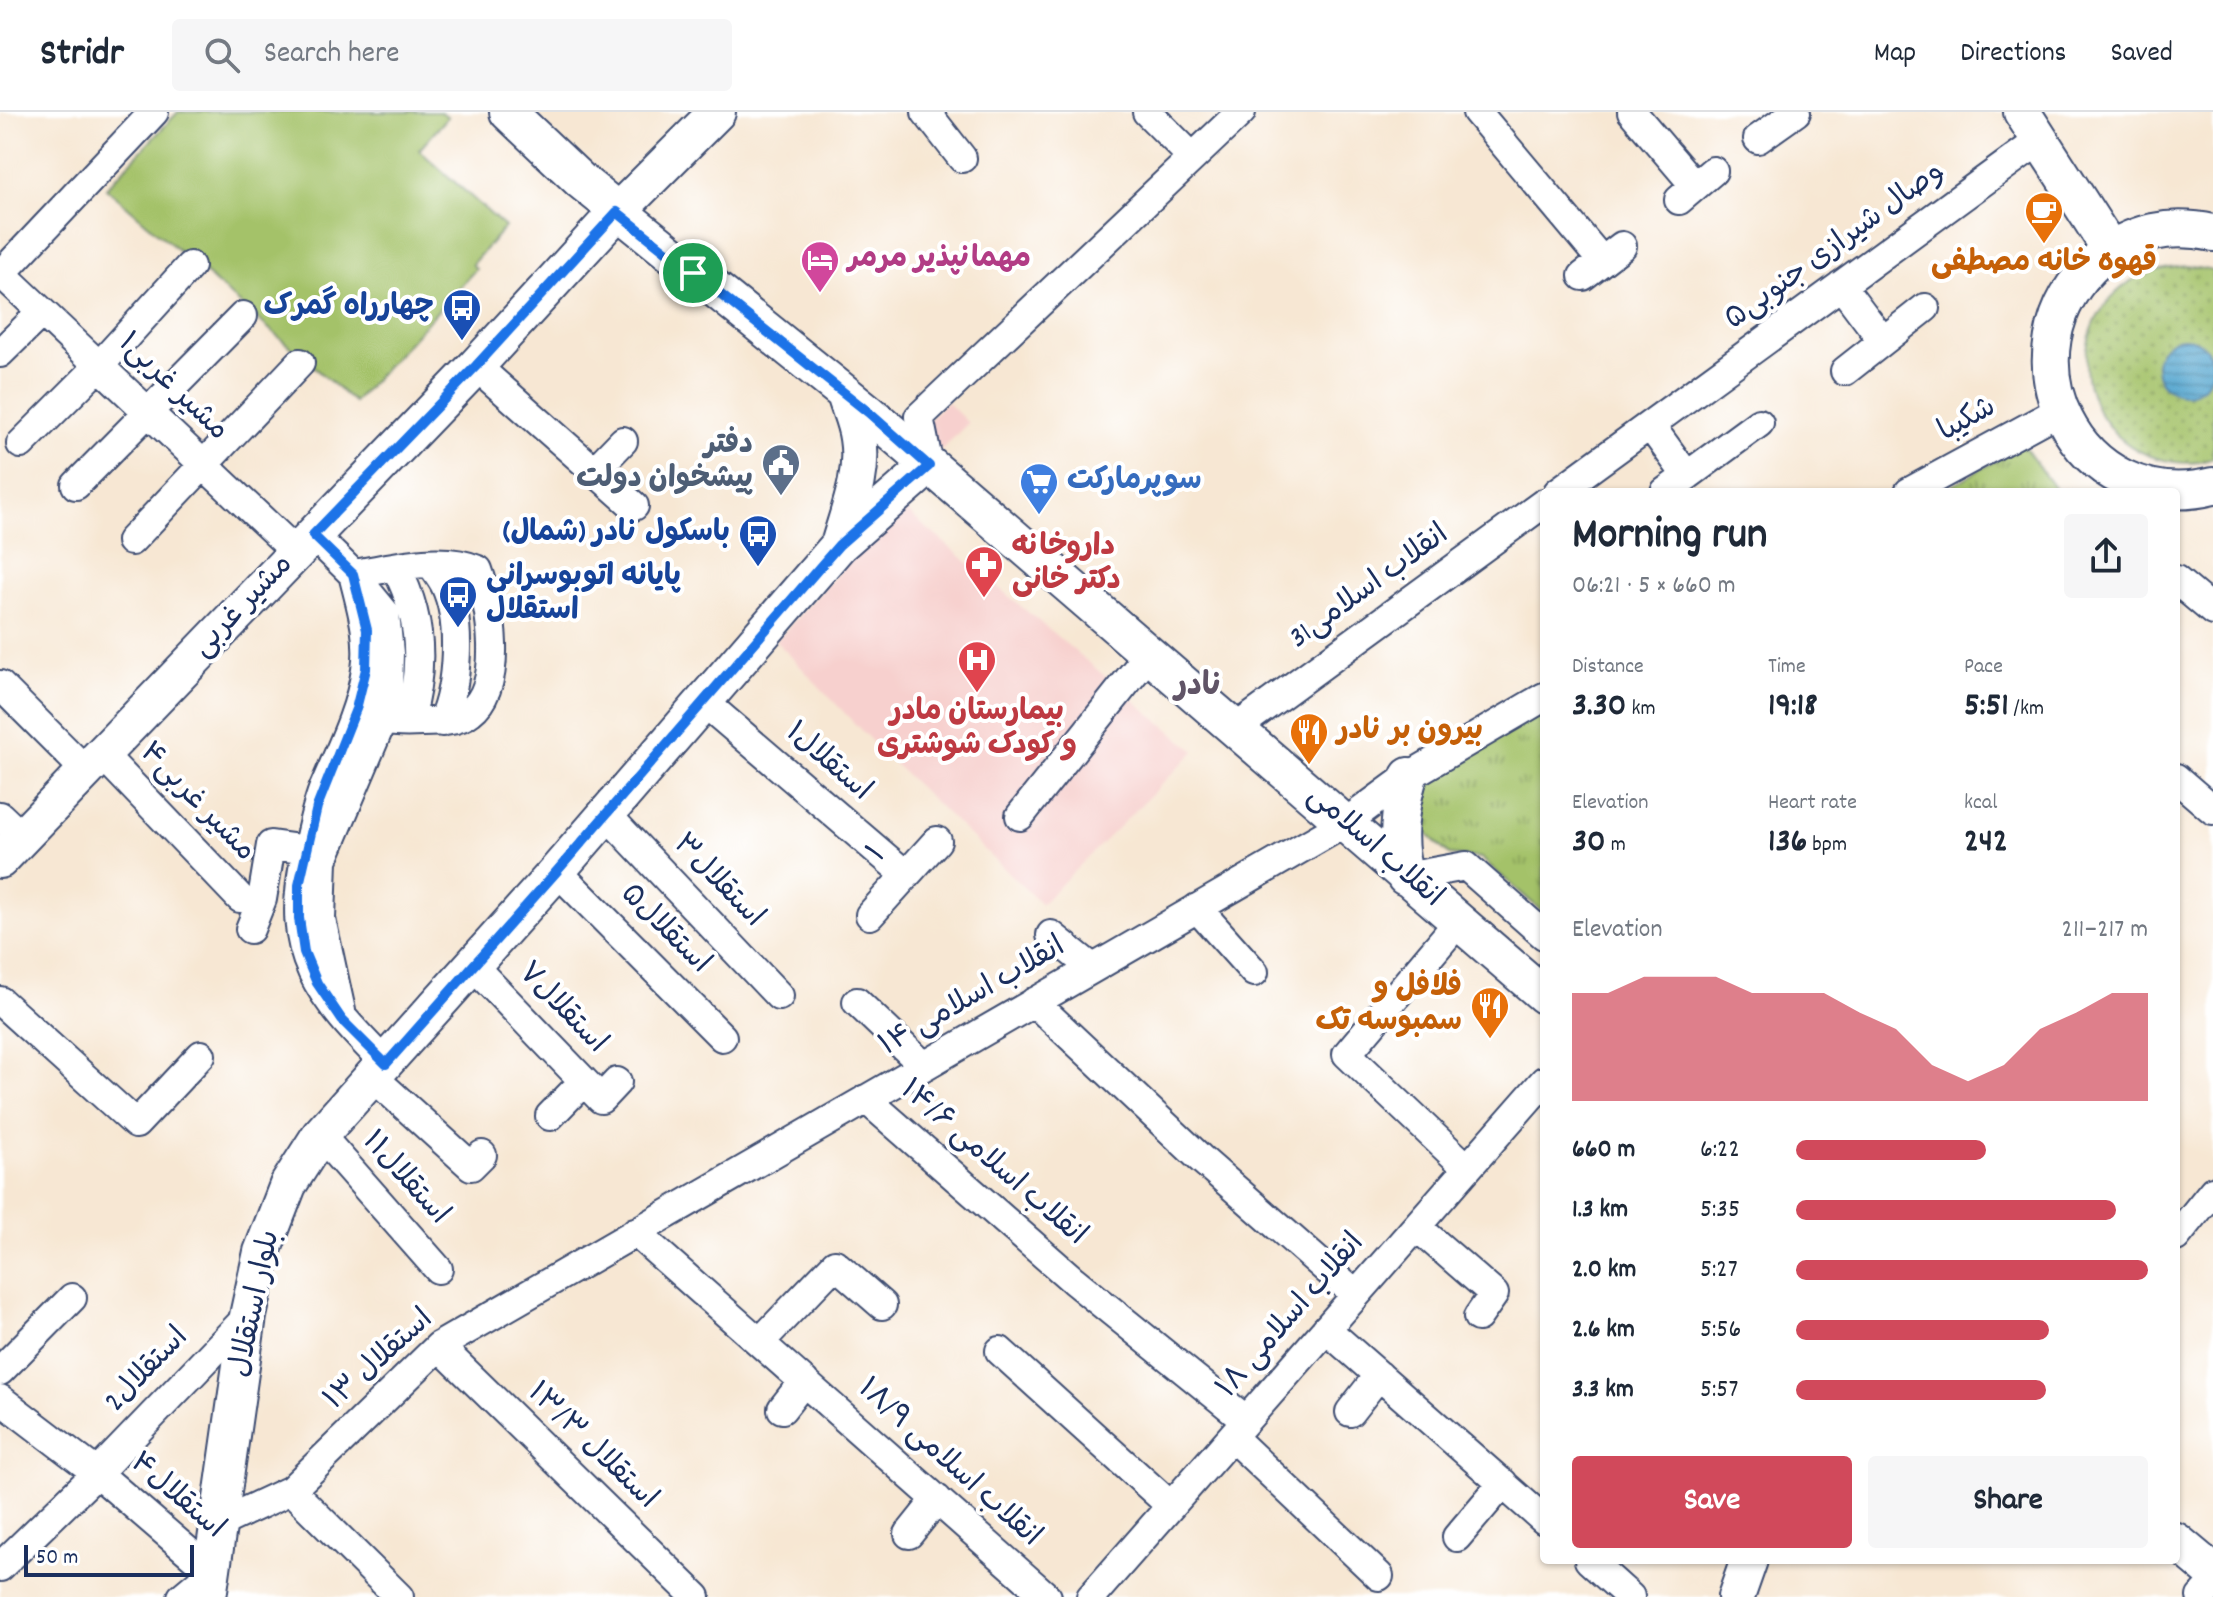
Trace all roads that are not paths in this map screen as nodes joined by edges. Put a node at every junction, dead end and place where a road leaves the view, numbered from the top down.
1 (154, 112) edge
2 (508, 112) edge
3 (717, 112) edge
4 (926, 112) edge
5 (1147, 112) edge
6 (1241, 112) edge
7 (1478, 112) edge
8 (1632, 112) edge
9 (1787, 114) edge
10 (2031, 126) edge
11 (1758, 139) dead end
12 (1192, 157) junction
13 (962, 158) dead end
14 (1696, 186) dead end
15 (617, 212) junction
16 (2213, 233) edge
17 (2110, 249) junction
18 (1602, 261) dead end
19 (190, 266) dead end
20 (1, 272) edge
21 (1841, 285) junction
22 (1925, 308) dead end
23 (42, 312) junction
24 (243, 316) dead end
25 (1883, 341) junction
26 (0, 353) edge
27 (300, 363) dead end
28 (99, 366) junction
29 (476, 366) junction
30 (1845, 371) dead end
31 (845, 394) junction
32 (2060, 410) junction
33 (149, 413) junction
34 (1759, 423) dead end
35 (1650, 425) junction
36 (623, 441) dead end
37 (21, 444) dead end
38 (203, 464) junction
39 (929, 466) junction
40 (594, 471) junction
41 (1676, 484) edge
42 (76, 485) dead end
43 (2213, 486) edge
44 (1563, 488) edge
45 (1916, 488) edge
46 (2152, 488) edge
47 (2180, 490) edge
48 (634, 506) dead end
49 (1540, 506) edge
50 (131, 541) dead end
51 (305, 544) junction
52 (839, 545) junction
53 (396, 568) junction
54 (353, 574) junction
55 (2180, 583) edge
56 (2213, 611) edge
57 (1149, 654) junction
58 (0, 685) edge
59 (1540, 699) edge
60 (704, 702) junction
61 (382, 718) junction
62 (1236, 728) junction
63 (94, 763) junction
64 (1409, 776) junction
65 (2180, 781) edge
66 (2211, 803) edge
67 (606, 814) junction
68 (1020, 816) dead end
69 (1345, 823) junction
70 (7, 837) edge
71 (937, 841) dead end
72 (307, 850) junction
73 (557, 871) junction
74 (906, 875) junction
75 (1405, 877) junction
76 (240, 898) dead end
77 (1197, 908) junction
78 (870, 915) dead end
79 (1459, 921) junction
80 (250, 929) dead end
81 (1540, 931) edge
82 (1051, 935) dead end
83 (473, 966) junction
84 (1092, 968) junction
85 (1254, 972) dead end
86 (1540, 992) edge
87 (779, 996) dead end
88 (0, 1001) edge
89 (857, 1002) dead end
90 (1034, 1002) junction
91 (342, 1020) junction
92 (722, 1037) dead end
93 (201, 1055) dead end
94 (924, 1066) junction
95 (379, 1070) junction
96 (1540, 1085) edge
97 (866, 1099) junction
98 (550, 1116) dead end
99 (320, 1135) junction
100 (482, 1155) dead end
101 (1466, 1167) junction
102 (2210, 1201) edge
103 (1417, 1227) junction
104 (635, 1232) junction
105 (2180, 1233) edge
106 (438, 1269) dead end
107 (1356, 1295) junction
108 (72, 1298) dead end
109 (882, 1305) dead end
110 (248, 1316) junction
111 (1478, 1317) dead end
112 (1326, 1329) junction
113 (760, 1342) junction
114 (439, 1346) junction
115 (1000, 1351) dead end
116 (0, 1371) edge
117 (1379, 1375) junction
118 (804, 1381) junction
119 (0, 1399) edge
120 (782, 1409) dead end
121 (1350, 1412) dead end
122 (1239, 1429) junction
123 (97, 1473) junction
124 (1503, 1483) junction
125 (291, 1490) junction
126 (937, 1499) junction
127 (1171, 1506) junction
128 (1540, 1516) edge
129 (218, 1524) junction
130 (909, 1534) dead end
131 (1457, 1537) dead end
132 (2203, 1561) edge
133 (1593, 1564) edge
134 (1748, 1564) edge
135 (0, 1567) edge
136 (1379, 1576) dead end
137 (210, 1584) edge
138 (1620, 1593) edge
139 (182, 1597) edge
140 (399, 1597) edge
141 (696, 1597) edge
142 (1047, 1597) edge
143 (1091, 1597) edge
144 (1736, 1597) edge
145 (2201, 1597) edge

1 - 20 street
2 - 15 main road, انقلاب اسلامی
3 - 15 main road, مشیر غربی
4 - 13 street
5 - 12 street
6 - 12 street
7 - 18 street
8 - 14 street
9 - 11 street
10 - 17 main road
10 - 21 street, ۵وصال شیرازی جنوبی
12 - 39 street
15 - 29 main road, مشیر غربی
15 - 31 main road, انقلاب اسلامی
16 - 17 main road
17 - 32 main road
19 - 28 street
20 - 23 street, مشیر غربی۱
21 - 25 street
21 - 35 street, ۵وصال شیرازی جنوبی
22 - 25 street
23 - 26 street
23 - 28 street, مشیر غربی۱
24 - 33 street
25 - 30 street
27 - 38 street
28 - 33 street, مشیر غربی۱
28 - 37 street
29 - 40 street
29 - 51 main road, مشیر غربی
31 - 39 main road, انقلاب اسلامی
31 - 52 main road
32 - 45 street, شکیبا
32 - 46 main road
33 - 38 street, مشیر غربی۱
33 - 42 street
34 - 41 street
35 - 41 street
35 - 44 street
36 - 40 street
38 - 50 street
38 - 51 street, مشیر غربی۱
39 - 52 main road, بلوار استقلال
39 - 57 main road, انقلاب اسلامی
40 - 48 street
43 - 47 main road
49 - 62 street, 31انقلاب اسلامی
51 - 54 street, مشیر غربی۱
51 - 63 main road, مشیر غربی
52 - 60 main road, بلوار استقلال
53 - 54 street
53 - 61 street
53 - 61 street
54 - 61 street
55 - 56 street
57 - 62 main road, انقلاب اسلامی
57 - 68 street
58 - 63 street, مشیر غربی۴
59 - 64 street
60 - 67 main road, بلوار استقلال
60 - 74 street, استقلال۱
61 - 72 street
61 - 91 street
62 - 69 main road, انقلاب اسلامی
63 - 70 main road, مشیر غربی
63 - 76 street, مشیر غربی۴
64 - 69 street
64 - 75 main road
65 - 66 street
67 - 73 main road, بلوار استقلال
67 - 87 street, استقلال۳
69 - 75 main road, انقلاب اسلامی
69 - 77 street, ۱۴ انقلاب اسلامی
71 - 74 street, ۱
72 - 80 street
72 - 91 street
73 - 83 main road, بلوار استقلال
73 - 92 street, استقلال۵
74 - 78 street, ۱
75 - 79 main road, انقلاب اسلامی
75 - 81 street
77 - 84 street, ۱۴ انقلاب اسلامی
77 - 85 street
79 - 86 main road, انقلاب اسلامی
79 - 101 street
82 - 84 street
83 - 95 main road, بلوار استقلال
83 - 98 street, استقلال۷
84 - 90 street, ۱۴ انقلاب اسلامی
88 - 93 street
89 - 94 street
90 - 94 street, ۱۴ انقلاب اسلامی
90 - 107 street
91 - 95 street
94 - 97 street, ۱۴ انقلاب اسلامی
95 - 99 main road, بلوار استقلال
95 - 100 street
96 - 101 street, ۱۸ انقلاب اسلامی
97 - 104 street, ۱۴ انقلاب اسلامی
97 - 122 street, ۱۴/۶ انقلاب اسلامی
99 - 106 street, استقلال۱۱
99 - 110 main road, بلوار استقلال
101 - 103 street, ۱۸ انقلاب اسلامی
102 - 105 street
103 - 107 street, ۱۸ انقلاب اسلامی
103 - 111 street
104 - 113 street, ۱۸/۹ انقلاب اسلامی
104 - 114 street, ۱۳ استقلال
107 - 112 street, ۱۸ انقلاب اسلامی
108 - 116 street
109 - 113 street
110 - 123 street, 2استقلال
110 - 129 main road, بلوار استقلال
112 - 117 street
112 - 122 street, ۱۸ انقلاب اسلامی
113 - 118 street, ۱۸/۹ انقلاب اسلامی
114 - 125 street, ۱۳ استقلال
114 - 141 street, ۱۳/۳ استقلال
115 - 127 street
117 - 121 street
117 - 124 street
118 - 120 street
118 - 126 street, ۱۸/۹ انقلاب اسلامی
119 - 123 street, استقلال۴
122 - 127 street, ۱۸ انقلاب اسلامی
122 - 136 street, ۱۴/۶ انقلاب اسلامی
123 - 135 street, 2استقلال
123 - 137 street, استقلال۴
124 - 128 street
124 - 131 street
125 - 129 street, ۱۳ استقلال
125 - 140 street
126 - 130 street
126 - 142 street, ۱۸/۹ انقلاب اسلامی
127 - 143 street, ۱۸ انقلاب اسلامی
129 - 137 main road, بلوار استقلال
132 - 145 street
133 - 138 street
134 - 144 main road
137 - 139 street

